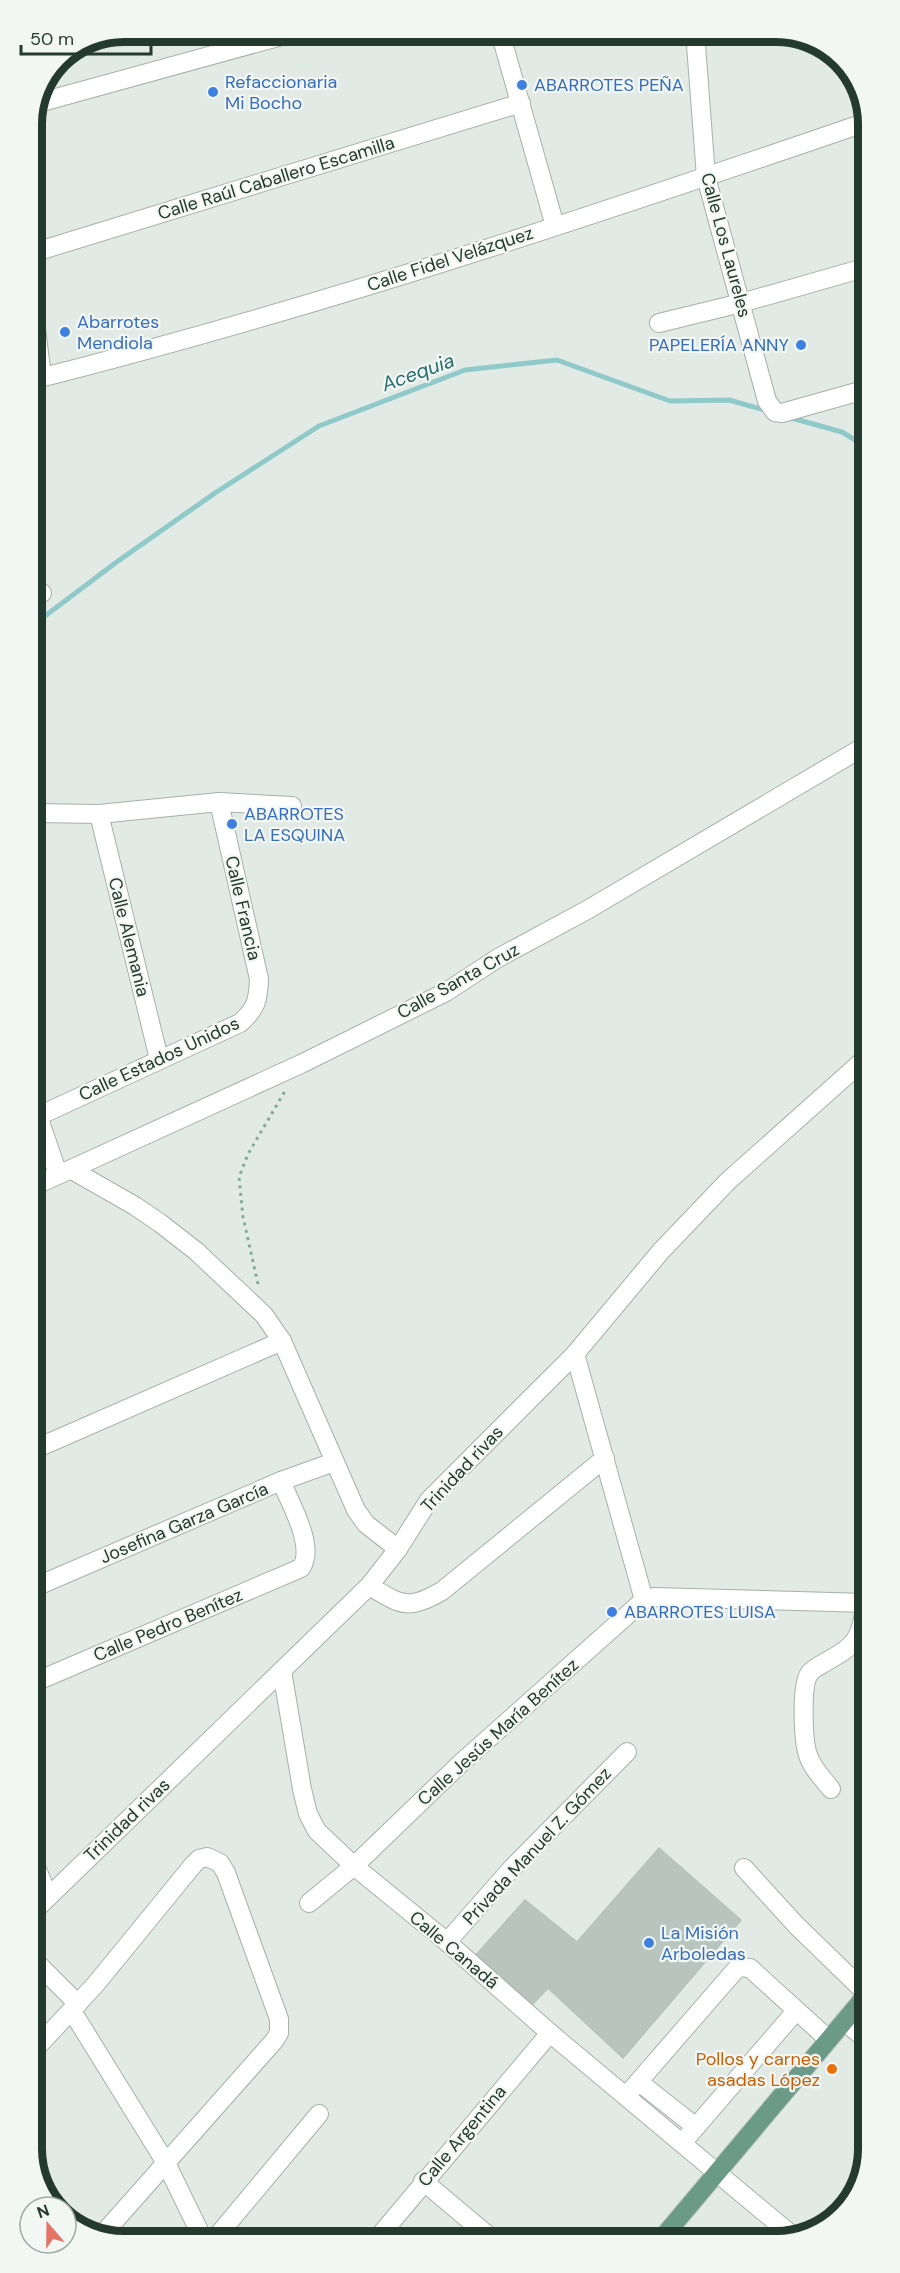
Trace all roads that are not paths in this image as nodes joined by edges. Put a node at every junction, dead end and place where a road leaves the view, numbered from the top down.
1 (260, 42) edge
2 (504, 42) edge
3 (696, 42) edge
4 (45, 101) edge
5 (521, 103) junction
6 (858, 125) edge
7 (706, 177) junction
8 (555, 226) junction
9 (42, 250) edge
10 (858, 270) edge
11 (741, 303) junction
12 (659, 323) dead end
13 (42, 377) edge
14 (858, 392) edge
15 (858, 750) edge
16 (219, 802) junction
17 (292, 806) dead end
18 (42, 813) edge
19 (99, 814) junction
20 (259, 978) joint
21 (159, 1059) junction
22 (858, 1065) edge
23 (42, 1108) edge
24 (42, 1125) edge
25 (65, 1172) junction
26 (42, 1182) edge
27 (282, 1341) junction
28 (575, 1353) junction
29 (42, 1446) edge
30 (605, 1458) junction
31 (334, 1462) junction
32 (281, 1481) junction
33 (398, 1549) junction
34 (42, 1584) edge
35 (369, 1586) junction
36 (644, 1600) junction
37 (858, 1603) edge
38 (858, 1634) edge
39 (282, 1671) junction
40 (42, 1679) edge
41 (627, 1752) dead end
42 (831, 1789) dead end
43 (354, 1866) junction
44 (744, 1868) dead end
45 (42, 1903) edge
46 (309, 1903) dead end
47 (447, 1942) junction
48 (42, 1969) edge
49 (858, 1984) edge
50 (858, 2005) edge
51 (75, 2008) junction
52 (795, 2011) junction
53 (844, 2021) junction
54 (550, 2033) junction
55 (858, 2033) edge
56 (828, 2039) junction
57 (42, 2042) edge
58 (639, 2082) junction
59 (627, 2096) junction
60 (319, 2114) dead end
61 (696, 2127) junction
62 (682, 2143) junction
63 (166, 2163) junction
64 (718, 2173) junction
65 (423, 2181) junction
66 (107, 2229) edge
67 (786, 2230) edge
68 (199, 2231) edge
69 (221, 2231) edge
70 (383, 2231) edge
71 (482, 2231) edge
72 (668, 2231) edge

1 - 4 street
2 - 5 street
3 - 7 street, Calle Los Laureles
5 - 8 street
5 - 9 street, Calle Raúl Caballero Escamilla
6 - 7 street, Calle Fidel Velázquez
7 - 8 street, Calle Fidel Velázquez
7 - 11 street, Calle Los Laureles
8 - 13 street, Calle Fidel Velázquez
10 - 11 street
11 - 12 street
11 - 14 street, Calle Los Laureles
15 - 25 street, Calle Santa Cruz
16 - 17 street
16 - 19 street
16 - 20 street, Calle Francia
18 - 19 street
19 - 21 street, Calle Alemania
20 - 21 street, Calle Estados Unidos
21 - 23 street, Calle Estados Unidos
22 - 28 street, Trinidad rivas
24 - 25 street
25 - 26 street, Calle Santa Cruz
25 - 27 street
27 - 29 street
27 - 31 street
28 - 30 street
28 - 33 street, Trinidad rivas
30 - 35 street
30 - 36 street
31 - 32 street, Josefina Garza García
31 - 33 street
32 - 34 street, Josefina Garza García
32 - 40 street, Calle Pedro Benítez
33 - 35 street, Trinidad rivas
35 - 39 street, Trinidad rivas
36 - 37 street
36 - 43 street, Calle Jesús María Benítez
38 - 42 street
39 - 43 street, Calle Canadá
39 - 45 street, Trinidad rivas
41 - 47 street, Privada Manuel Z. Gómez
43 - 46 street, Calle Jesús María Benítez
43 - 47 street, Calle Canadá
44 - 49 street
47 - 54 street, Calle Canadá
48 - 51 street
50 - 53 main road
51 - 57 street
51 - 63 street
51 - 63 street
52 - 56 street
52 - 58 street
52 - 61 street
53 - 55 street
53 - 56 main road
54 - 59 street, Calle Canadá
54 - 65 street, Calle Argentina
56 - 64 main road
58 - 59 street
58 - 61 street
59 - 62 street, Calle Canadá
60 - 69 street
61 - 62 street
62 - 64 street, Calle Canadá
63 - 66 street
63 - 68 street
64 - 67 street, Calle Canadá
64 - 72 main road
65 - 70 street, Calle Argentina
65 - 71 street

